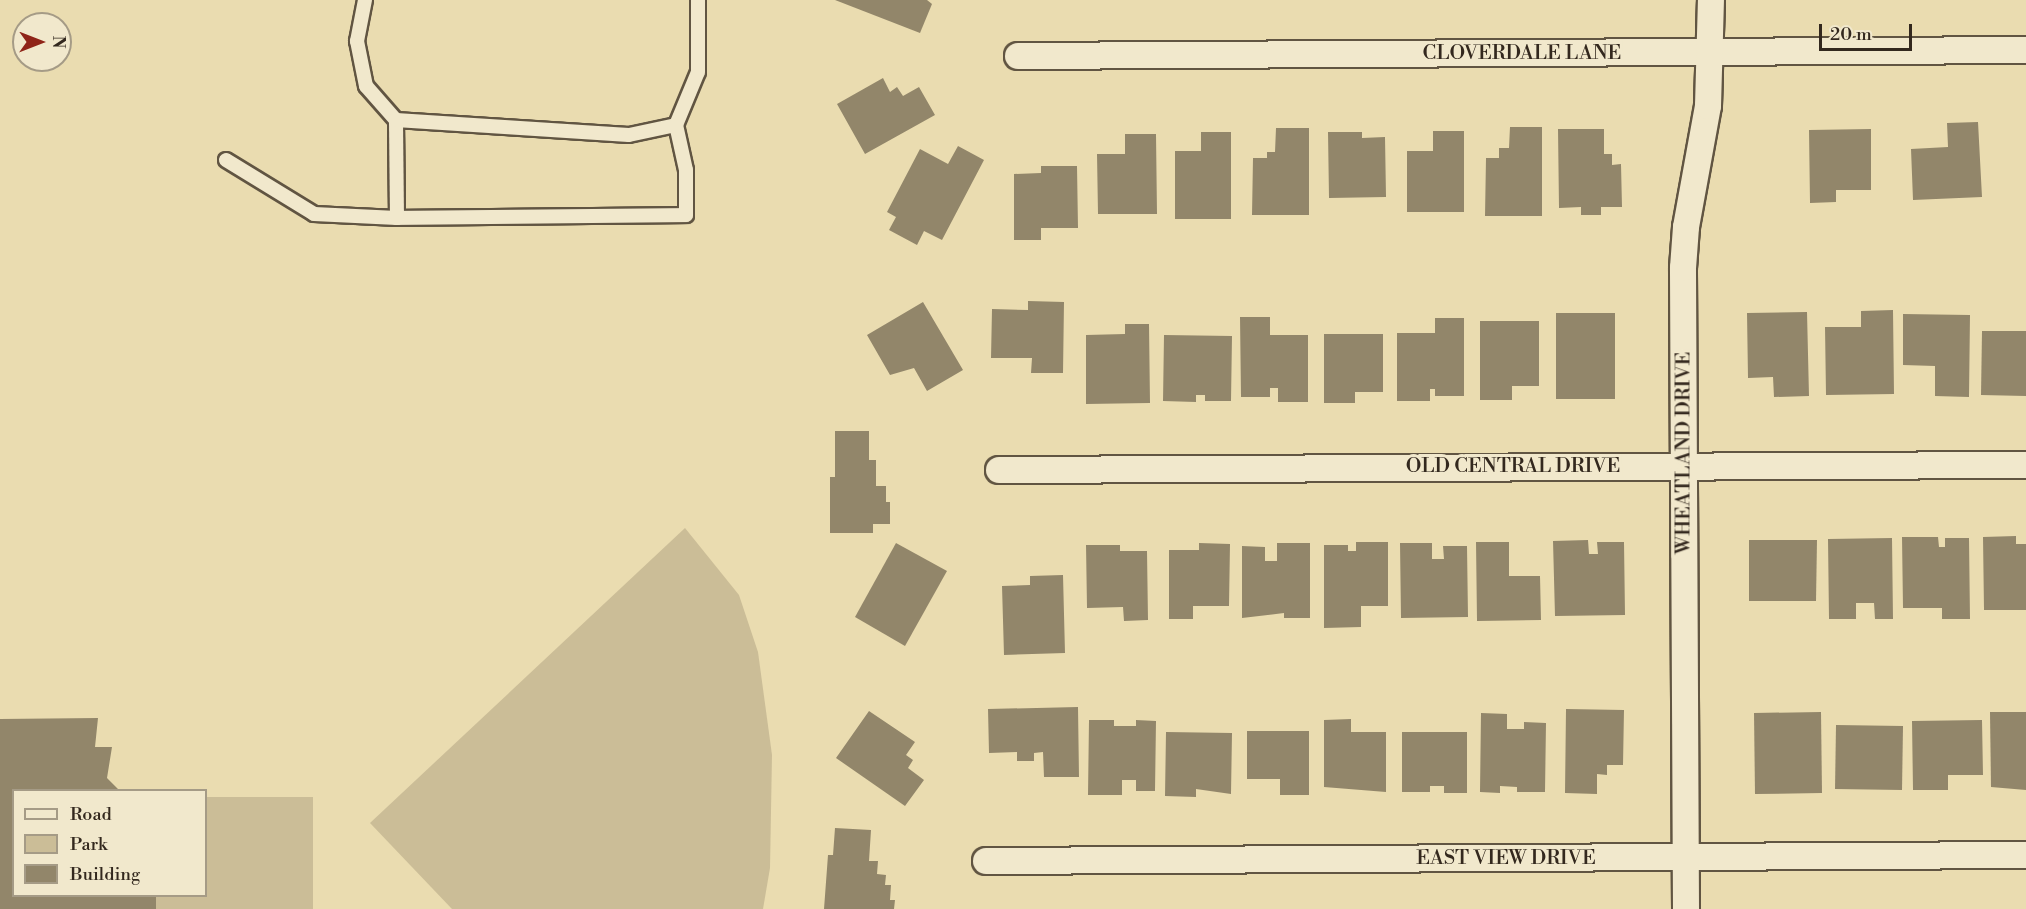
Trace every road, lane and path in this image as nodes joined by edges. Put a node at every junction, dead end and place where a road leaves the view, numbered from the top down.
1 (365, 0) edge
2 (698, 0) edge
3 (1711, 0) edge
4 (2026, 50) edge
5 (1712, 51) junction
6 (1018, 56) dead end
7 (396, 120) junction
8 (676, 125) junction
9 (225, 160) dead end
10 (397, 218) junction
11 (1684, 465) junction
12 (2026, 465) edge
13 (999, 470) dead end
14 (2026, 855) edge
15 (1685, 857) junction
16 (986, 861) dead end
17 (1686, 909) edge

1 - 7 lane
2 - 8 lane
3 - 5 street, WHEATLAND DRIVE
4 - 5 street, CLOVERDALE LANE
5 - 6 street, CLOVERDALE LANE
5 - 11 street, WHEATLAND DRIVE
7 - 8 lane
7 - 10 lane
8 - 10 lane
9 - 10 lane
11 - 12 street, OLD CENTRAL DRIVE
11 - 13 street, OLD CENTRAL DRIVE
11 - 15 street, WHEATLAND DRIVE
14 - 15 street, EAST VIEW DRIVE
15 - 16 street, EAST VIEW DRIVE
15 - 17 street, WHEATLAND DRIVE

